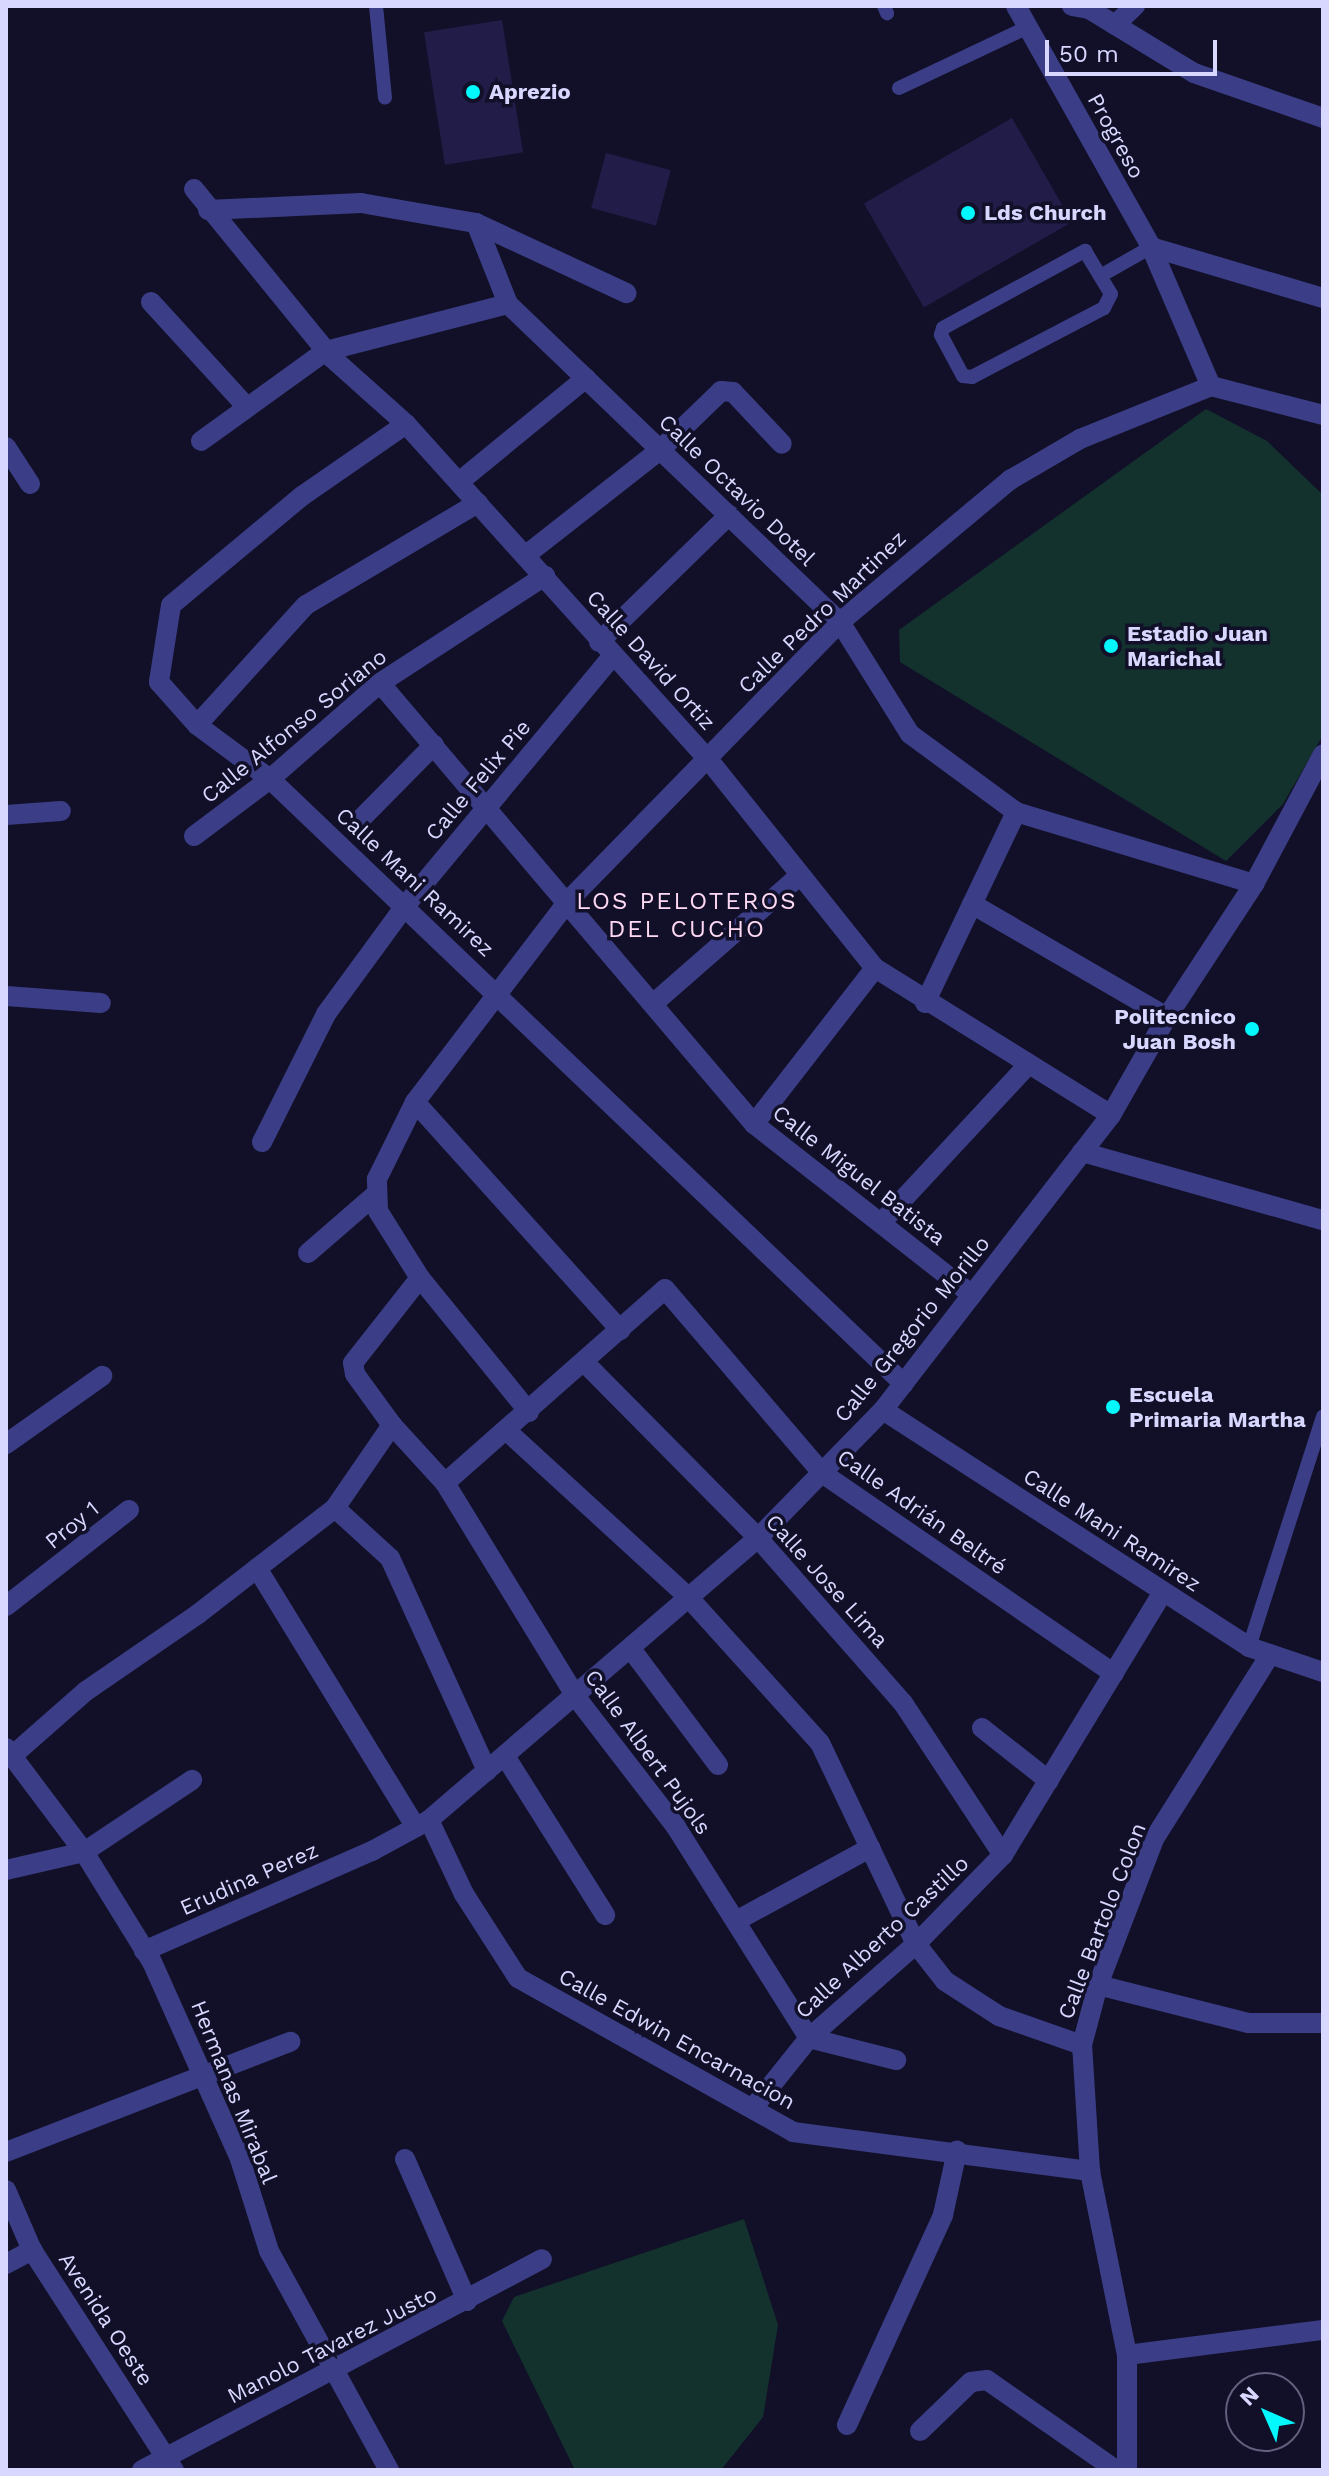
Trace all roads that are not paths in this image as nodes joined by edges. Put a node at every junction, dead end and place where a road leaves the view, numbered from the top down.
1 (376, 6) edge
2 (1016, 6) edge
3 (1072, 6) edge
4 (1135, 6) edge
5 (1115, 25) junction
6 (1028, 27) junction
7 (899, 88) dead end
8 (385, 98) dead end
9 (1323, 118) edge
10 (194, 189) dead end
11 (208, 210) junction
12 (476, 223) junction
13 (1151, 247) junction
14 (1102, 275) junction
15 (626, 293) dead end
16 (1323, 298) edge
17 (151, 302) dead end
18 (508, 304) junction
19 (326, 351) junction
20 (586, 378) junction
21 (1211, 386) junction
22 (246, 406) junction
23 (1323, 415) edge
24 (406, 424) junction
25 (201, 441) dead end
26 (782, 444) dead end
27 (6, 447) edge
28 (660, 450) junction
29 (459, 482) junction
30 (30, 484) dead end
31 (478, 503) junction
32 (729, 515) junction
33 (526, 555) junction
34 (545, 576) junction
35 (840, 622) junction
36 (606, 650) junction
37 (380, 683) junction
38 (197, 725) junction
39 (434, 745) junction
40 (1323, 754) edge
41 (708, 759) junction
42 (270, 779) junction
43 (486, 805) junction
44 (61, 811) dead end
45 (1016, 812) junction
46 (6, 815) edge
47 (354, 826) dead end
48 (194, 836) dead end
49 (800, 875) junction
50 (1254, 884) junction
51 (569, 900) junction
52 (972, 904) junction
53 (405, 906) junction
54 (875, 968) junction
55 (497, 993) junction
56 (6, 996) edge
57 (101, 1003) dead end
58 (654, 1003) junction
59 (925, 1003) junction
60 (1167, 1017) junction
61 (1028, 1065) junction
62 (415, 1102) junction
63 (1111, 1115) junction
64 (754, 1124) junction
65 (262, 1142) dead end
66 (1082, 1152) junction
67 (375, 1195) junction
68 (1323, 1220) edge
69 (881, 1223) junction
70 (308, 1253) dead end
71 (420, 1278) junction
72 (972, 1295) junction
73 (620, 1330) junction
74 (586, 1364) junction
75 (102, 1376) dead end
76 (904, 1384) junction
77 (883, 1410) junction
78 (529, 1412) junction
79 (1323, 1417) edge
80 (392, 1425) junction
81 (507, 1431) junction
82 (6, 1444) edge
83 (822, 1473) junction
84 (445, 1483) junction
85 (335, 1508) junction
86 (129, 1510) dead end
87 (758, 1538) junction
88 (257, 1568) junction
89 (1163, 1592) junction
90 (689, 1598) junction
91 (6, 1606) edge
92 (1249, 1647) junction
93 (631, 1649) junction
94 (1270, 1655) junction
95 (1323, 1672) edge
96 (1114, 1674) junction
97 (576, 1697) junction
98 (982, 1728) dead end
99 (9, 1752) edge
100 (505, 1756) junction
101 (718, 1765) dead end
102 (487, 1771) junction
103 (192, 1780) dead end
104 (1049, 1781) junction
105 (423, 1824) junction
106 (870, 1848) junction
107 (372, 1851) joint
108 (84, 1852) junction
109 (1003, 1855) junction
110 (6, 1870) edge
111 (605, 1915) dead end
112 (736, 1921) junction
113 (916, 1944) junction
114 (144, 1951) junction
115 (1098, 1985) junction
116 (1323, 2023) edge
117 (809, 2038) junction
118 (290, 2042) dead end
119 (1082, 2045) junction
120 (896, 2060) dead end
121 (206, 2075) junction
122 (753, 2108) junction
123 (957, 2151) junction
124 (6, 2152) edge
125 (405, 2159) dead end
126 (1090, 2171) junction
127 (6, 2190) edge
128 (32, 2250) junction
129 (542, 2259) dead end
130 (6, 2264) edge
131 (467, 2301) junction
132 (1323, 2330) edge
133 (1127, 2355) junction
134 (334, 2373) junction
135 (847, 2425) dead end
136 (920, 2431) dead end
137 (170, 2463) edge
138 (142, 2470) edge
139 (389, 2470) edge
140 (1116, 2470) edge
141 (1127, 2470) edge

1 - 8 lane
2 - 6 street, Progreso
3 - 5 street
4 - 5 street
5 - 9 street
6 - 7 lane
6 - 13 street, Progreso
10 - 11 street, Calle David Ortiz
11 - 12 street
11 - 19 street, Calle David Ortiz
12 - 15 street
12 - 18 street
13 - 14 lane
13 - 16 street
13 - 21 street, Progreso
14 - 14 lane
17 - 22 street
18 - 19 street
18 - 20 street, Calle Octavio Dotel
19 - 22 street
19 - 24 street, Calle David Ortiz
20 - 28 street, Calle Octavio Dotel
20 - 29 street
21 - 23 street
21 - 35 street, Calle Pedro Martinez
22 - 25 street
24 - 29 street, Calle David Ortiz
24 - 38 street, Calle Mani Ramirez
26 - 28 street
27 - 30 street
28 - 32 street, Calle Octavio Dotel
28 - 33 street
29 - 31 street, Calle David Ortiz
31 - 33 street, Calle David Ortiz
31 - 38 street
32 - 35 street, Calle Octavio Dotel
32 - 36 street, Calle Felix Pie
33 - 34 street, Calle David Ortiz
34 - 36 street, Calle David Ortiz
34 - 37 street, Calle Alfonso Soriano
35 - 41 street, Calle Pedro Martinez
35 - 45 street, Calle Octavio Dotel
36 - 41 street, Calle David Ortiz
36 - 43 street, Calle Felix Pie
37 - 39 street, Calle Miguel Batista
37 - 42 street, Calle Alfonso Soriano
38 - 42 street, Calle Mani Ramirez
39 - 43 street, Calle Miguel Batista
39 - 47 street
40 - 50 street, Calle Gregorio Morillo
41 - 49 street, Calle David Ortiz
41 - 51 street, Calle Pedro Martinez
42 - 48 street, Calle Alfonso Soriano
42 - 53 street, Calle Mani Ramirez
43 - 51 street, Calle Miguel Batista
43 - 53 street, Calle Felix Pie
44 - 46 street
45 - 50 street, Calle Octavio Dotel
45 - 52 street
49 - 54 street, Calle David Ortiz
49 - 58 street
50 - 60 street, Calle Gregorio Morillo
51 - 55 street, Calle Pedro Martinez
51 - 58 street, Calle Miguel Batista
52 - 59 street
52 - 60 street
53 - 55 street, Calle Mani Ramirez
53 - 65 street, Calle Felix Pie
54 - 59 street, Calle David Ortiz
54 - 64 street
55 - 62 street, Calle Pedro Martinez
55 - 76 street, Calle Mani Ramirez
56 - 57 street
58 - 64 street, Calle Miguel Batista
59 - 61 street, Calle David Ortiz
60 - 63 street, Calle Gregorio Morillo
61 - 63 street, Calle David Ortiz
61 - 69 street
62 - 67 street, Calle Pedro Martinez
62 - 73 street
63 - 66 street, Calle Gregorio Morillo
64 - 69 street, Calle Miguel Batista
66 - 68 street
66 - 72 street, Calle Gregorio Morillo
67 - 70 street
67 - 71 street
69 - 72 street, Calle Miguel Batista
71 - 78 street
71 - 80 street, Calle Albert Pujols
72 - 76 street, Calle Gregorio Morillo
73 - 74 street
73 - 83 street, Calle Adrián Beltré
74 - 78 street
74 - 87 street, Calle Jose Lima
75 - 82 street
76 - 77 street, Calle Gregorio Morillo
77 - 83 street, Calle Gregorio Morillo
77 - 89 street, Calle Mani Ramirez
78 - 81 street
79 - 92 lane
80 - 84 street, Calle Albert Pujols
80 - 85 street
81 - 84 street
81 - 90 street
83 - 87 street, Calle Gregorio Morillo
83 - 96 street, Calle Adrián Beltré
84 - 97 street, Calle Albert Pujols
85 - 88 street
85 - 102 street
86 - 91 street, Proy 1
87 - 90 street, Calle Gregorio Morillo
87 - 109 street, Calle Jose Lima
88 - 99 street
88 - 105 street, Calle Edwin Encarnacion
89 - 92 street, Calle Mani Ramirez
89 - 96 street, Calle Alberto Castillo
90 - 93 street, Calle Gregorio Morillo
90 - 106 street
92 - 94 street, Calle Mani Ramirez
93 - 97 street, Calle Gregorio Morillo
93 - 101 street
94 - 95 street, Calle Mani Ramirez
94 - 115 street, Calle Bartolo Colon
96 - 104 street, Calle Alberto Castillo
97 - 100 street, Calle Gregorio Morillo
97 - 112 street, Calle Albert Pujols
98 - 104 street
99 - 108 street, Hermanas Mirabal
100 - 102 street, Calle Gregorio Morillo
100 - 111 street
102 - 105 street, Calle Gregorio Morillo
103 - 108 street
104 - 109 street, Calle Alberto Castillo
105 - 107 street, Calle Gregorio Morillo
105 - 122 street, Calle Edwin Encarnacion
106 - 112 street
106 - 113 street
107 - 114 street, Erudina Perez
108 - 110 street
108 - 114 street, Hermanas Mirabal
109 - 113 street, Calle Alberto Castillo
112 - 117 street, Calle Albert Pujols
113 - 117 street, Calle Alberto Castillo
113 - 119 street
114 - 121 street, Hermanas Mirabal
115 - 116 street
115 - 119 street, Calle Bartolo Colon
117 - 120 street
117 - 122 street, Calle Alberto Castillo
118 - 121 street
119 - 126 street, Calle Bartolo Colon
121 - 124 street
121 - 134 street, Hermanas Mirabal
122 - 123 street, Calle Edwin Encarnacion
123 - 126 street, Calle Edwin Encarnacion
123 - 135 street
125 - 131 street
126 - 133 street, Calle Bartolo Colon
127 - 128 street, Avenida Oeste
128 - 130 street
128 - 137 street, Avenida Oeste
129 - 131 street, Manolo Tavarez Justo
131 - 134 street, Manolo Tavarez Justo
132 - 133 street
133 - 141 street, Calle Bartolo Colon
134 - 137 street, Manolo Tavarez Justo
134 - 139 street, Hermanas Mirabal
136 - 140 street
137 - 138 street, Manolo Tavarez Justo

